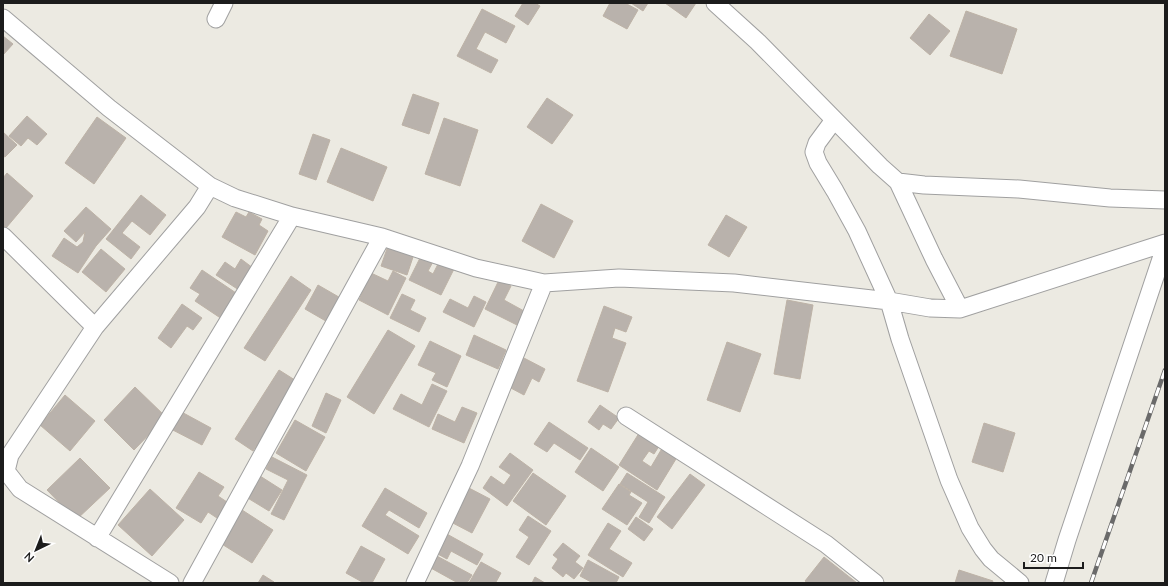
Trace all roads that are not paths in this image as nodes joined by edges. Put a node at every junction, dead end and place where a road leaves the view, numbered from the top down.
1 (224, 3) edge
2 (715, 3) edge
3 (3, 18) edge
4 (216, 19) dead end
5 (834, 120) junction
6 (898, 182) junction
7 (210, 186) junction
8 (1165, 200) edge
9 (292, 216) junction
10 (3, 236) edge
11 (382, 237) junction
12 (1165, 243) edge
13 (1165, 246) edge
14 (544, 283) junction
15 (888, 301) junction
16 (960, 310) junction
17 (95, 327) junction
18 (626, 416) dead end
19 (98, 538) junction
20 (170, 583) edge
21 (192, 583) edge
22 (415, 583) edge
23 (875, 583) edge
24 (1020, 583) edge
25 (1054, 583) edge

1 - 4 street
2 - 5 street
3 - 7 street
5 - 6 street
5 - 15 street
6 - 8 street
6 - 16 street
7 - 9 street
7 - 17 street
9 - 11 street
9 - 19 street
10 - 17 street
11 - 14 street
11 - 21 street
12 - 16 street
13 - 25 street
14 - 15 street
14 - 22 street
15 - 16 street
15 - 24 street
17 - 19 street
18 - 23 street
19 - 20 street

